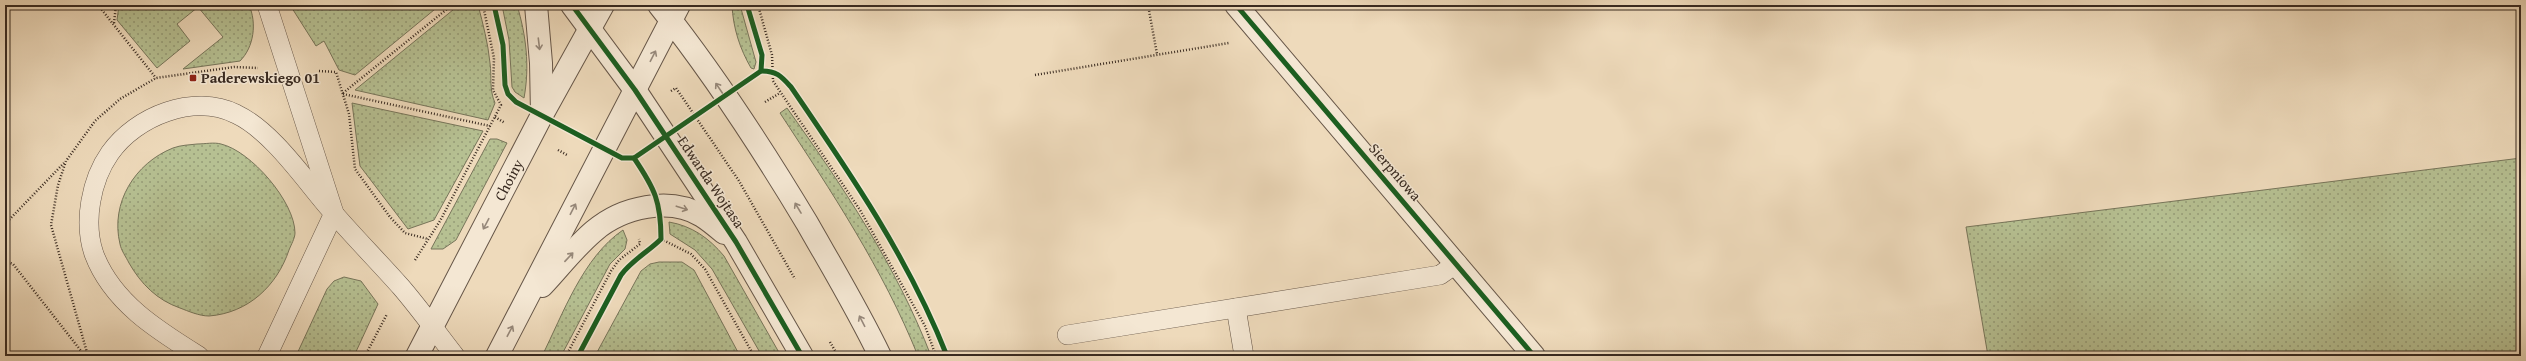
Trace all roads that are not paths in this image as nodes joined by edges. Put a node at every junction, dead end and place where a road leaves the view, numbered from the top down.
1 (267, 5) edge
2 (536, 5) edge
3 (572, 5) edge
4 (603, 5) edge
5 (1236, 5) edge
6 (670, 10) edge
7 (590, 28) junction
8 (635, 90) junction
9 (542, 115) junction
10 (334, 213) junction
11 (736, 242) junction
12 (1457, 263) junction
13 (523, 306) junction
14 (1236, 308) junction
15 (432, 327) junction
16 (1067, 335) dead end
17 (199, 356) edge
18 (268, 356) edge
19 (417, 356) edge
20 (455, 356) edge
21 (497, 356) edge
22 (802, 356) edge
23 (880, 356) edge
24 (1244, 356) edge
25 (1534, 356) edge

1 - 10 lane
2 -> 9 street
3 - 7 street, Edwarda Wojtasa
4 - 7 street, Choiny
5 - 12 street, Sierpniowa
8 -> 6 street
23 -> 6 street
7 - 8 street, Edwarda Wojtasa
7 - 9 street, Choiny
8 - 11 street, Edwarda Wojtasa
13 -> 8 street
9 -> 15 street, Choiny
10 - 15 lane
10 - 17 lane
10 - 18 lane
13 -> 11 street
11 - 22 street, Edwarda Wojtasa
12 - 14 lane
12 - 25 street, Sierpniowa
21 -> 13 street
14 - 16 lane
14 - 24 lane
15 - 19 street, Choiny
15 - 20 lane

